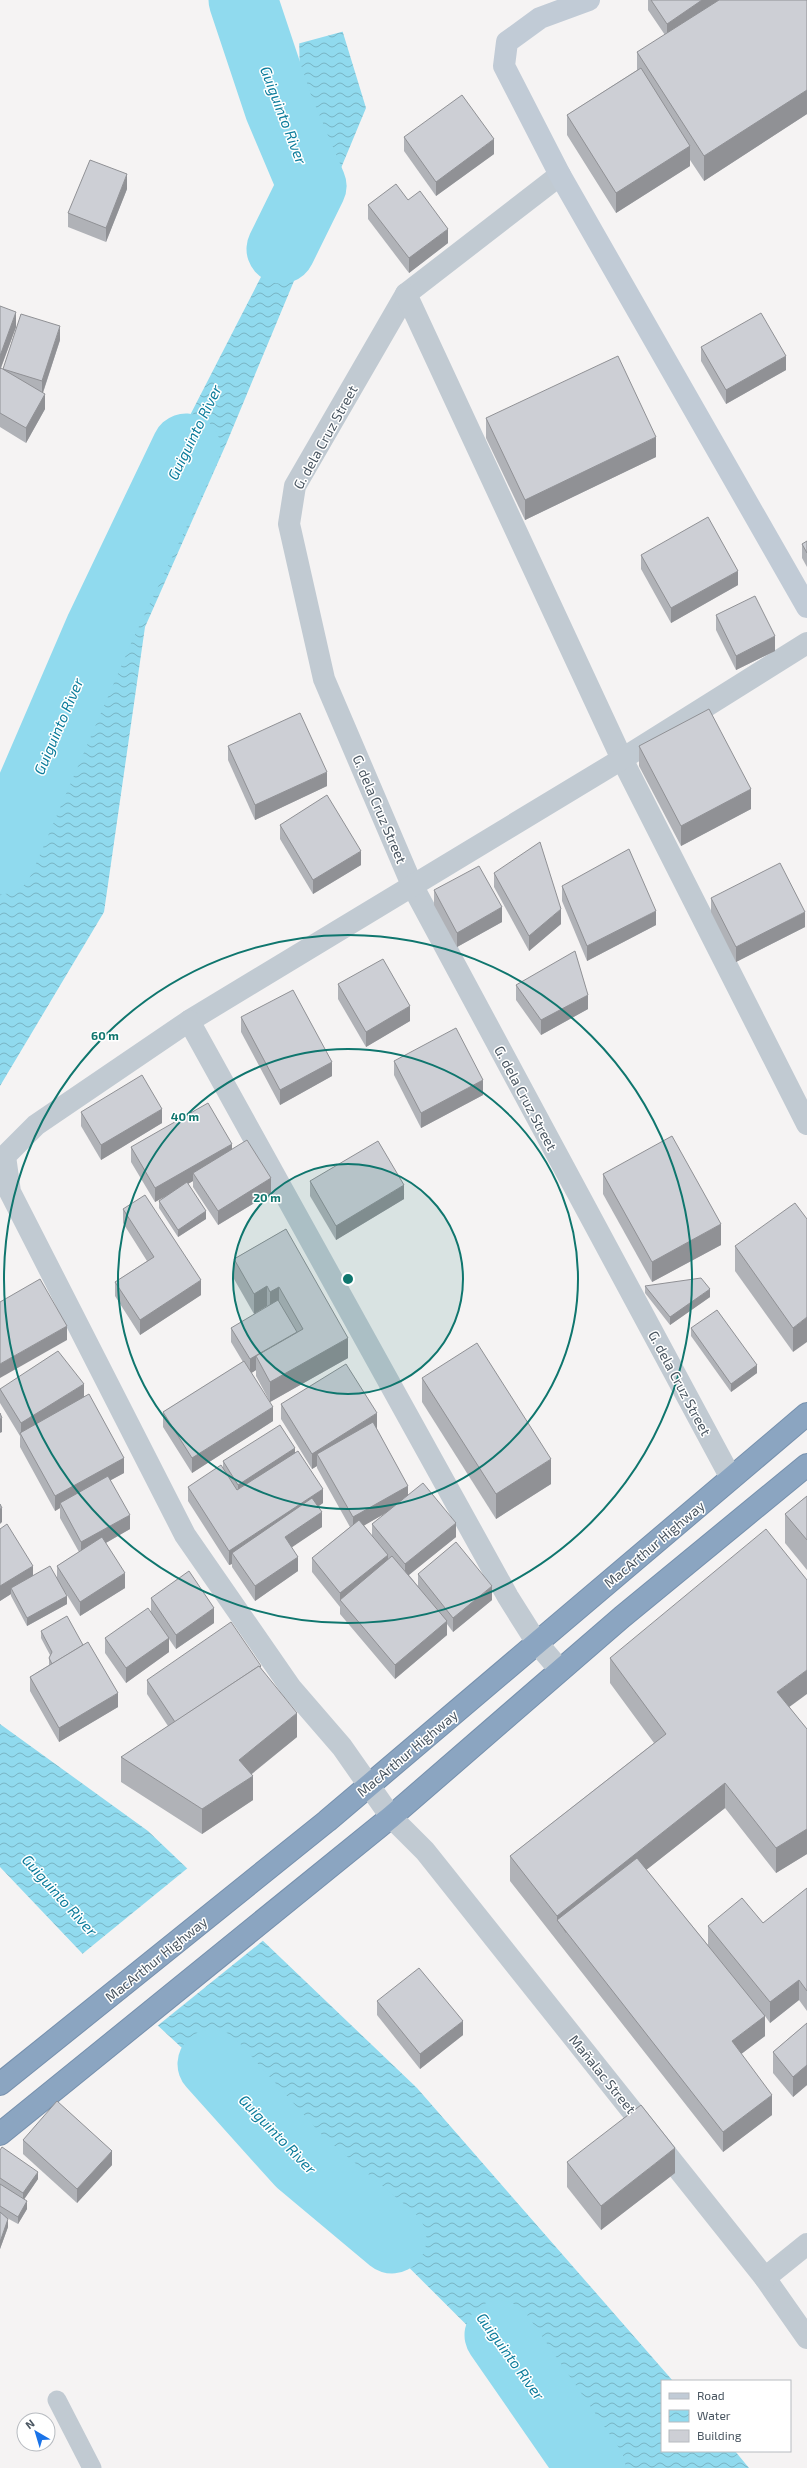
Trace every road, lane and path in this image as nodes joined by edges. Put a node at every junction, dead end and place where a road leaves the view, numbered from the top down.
1 (589, 0) edge
2 (560, 175) junction
3 (406, 294) junction
4 (807, 607) edge
5 (807, 643) edge
6 (622, 760) junction
7 (412, 885) junction
8 (189, 1021) junction
9 (807, 1124) edge
10 (807, 1414) edge
11 (807, 1465) edge
12 (731, 1478) junction
13 (537, 1644) junction
14 (560, 1670) junction
15 (368, 1784) junction
16 (391, 1817) junction
17 (0, 2084) edge
18 (0, 2134) edge
19 (807, 2244) edge
20 (765, 2278) junction
21 (807, 2338) edge
22 (57, 2400) dead end
23 (92, 2468) edge

1 - 2 street
2 - 3 street, G. dela Cruz Street
2 - 4 street
3 - 6 street
3 - 7 street, G. dela Cruz Street
5 - 6 street
6 - 7 street
6 - 9 street
7 - 8 street
7 - 12 street, G. dela Cruz Street
8 - 13 street
8 - 15 street, Mañalac Street
10 - 12 highway, MacArthur Highway
11 - 14 highway
12 - 13 highway, MacArthur Highway
13 - 14 street
13 - 15 highway, MacArthur Highway
14 - 16 highway
15 - 16 street, Mañalac Street
15 - 17 highway, MacArthur Highway
16 - 18 highway
16 - 20 street, Mañalac Street
19 - 20 street
20 - 21 street, Mañalac Street
22 - 23 lane

